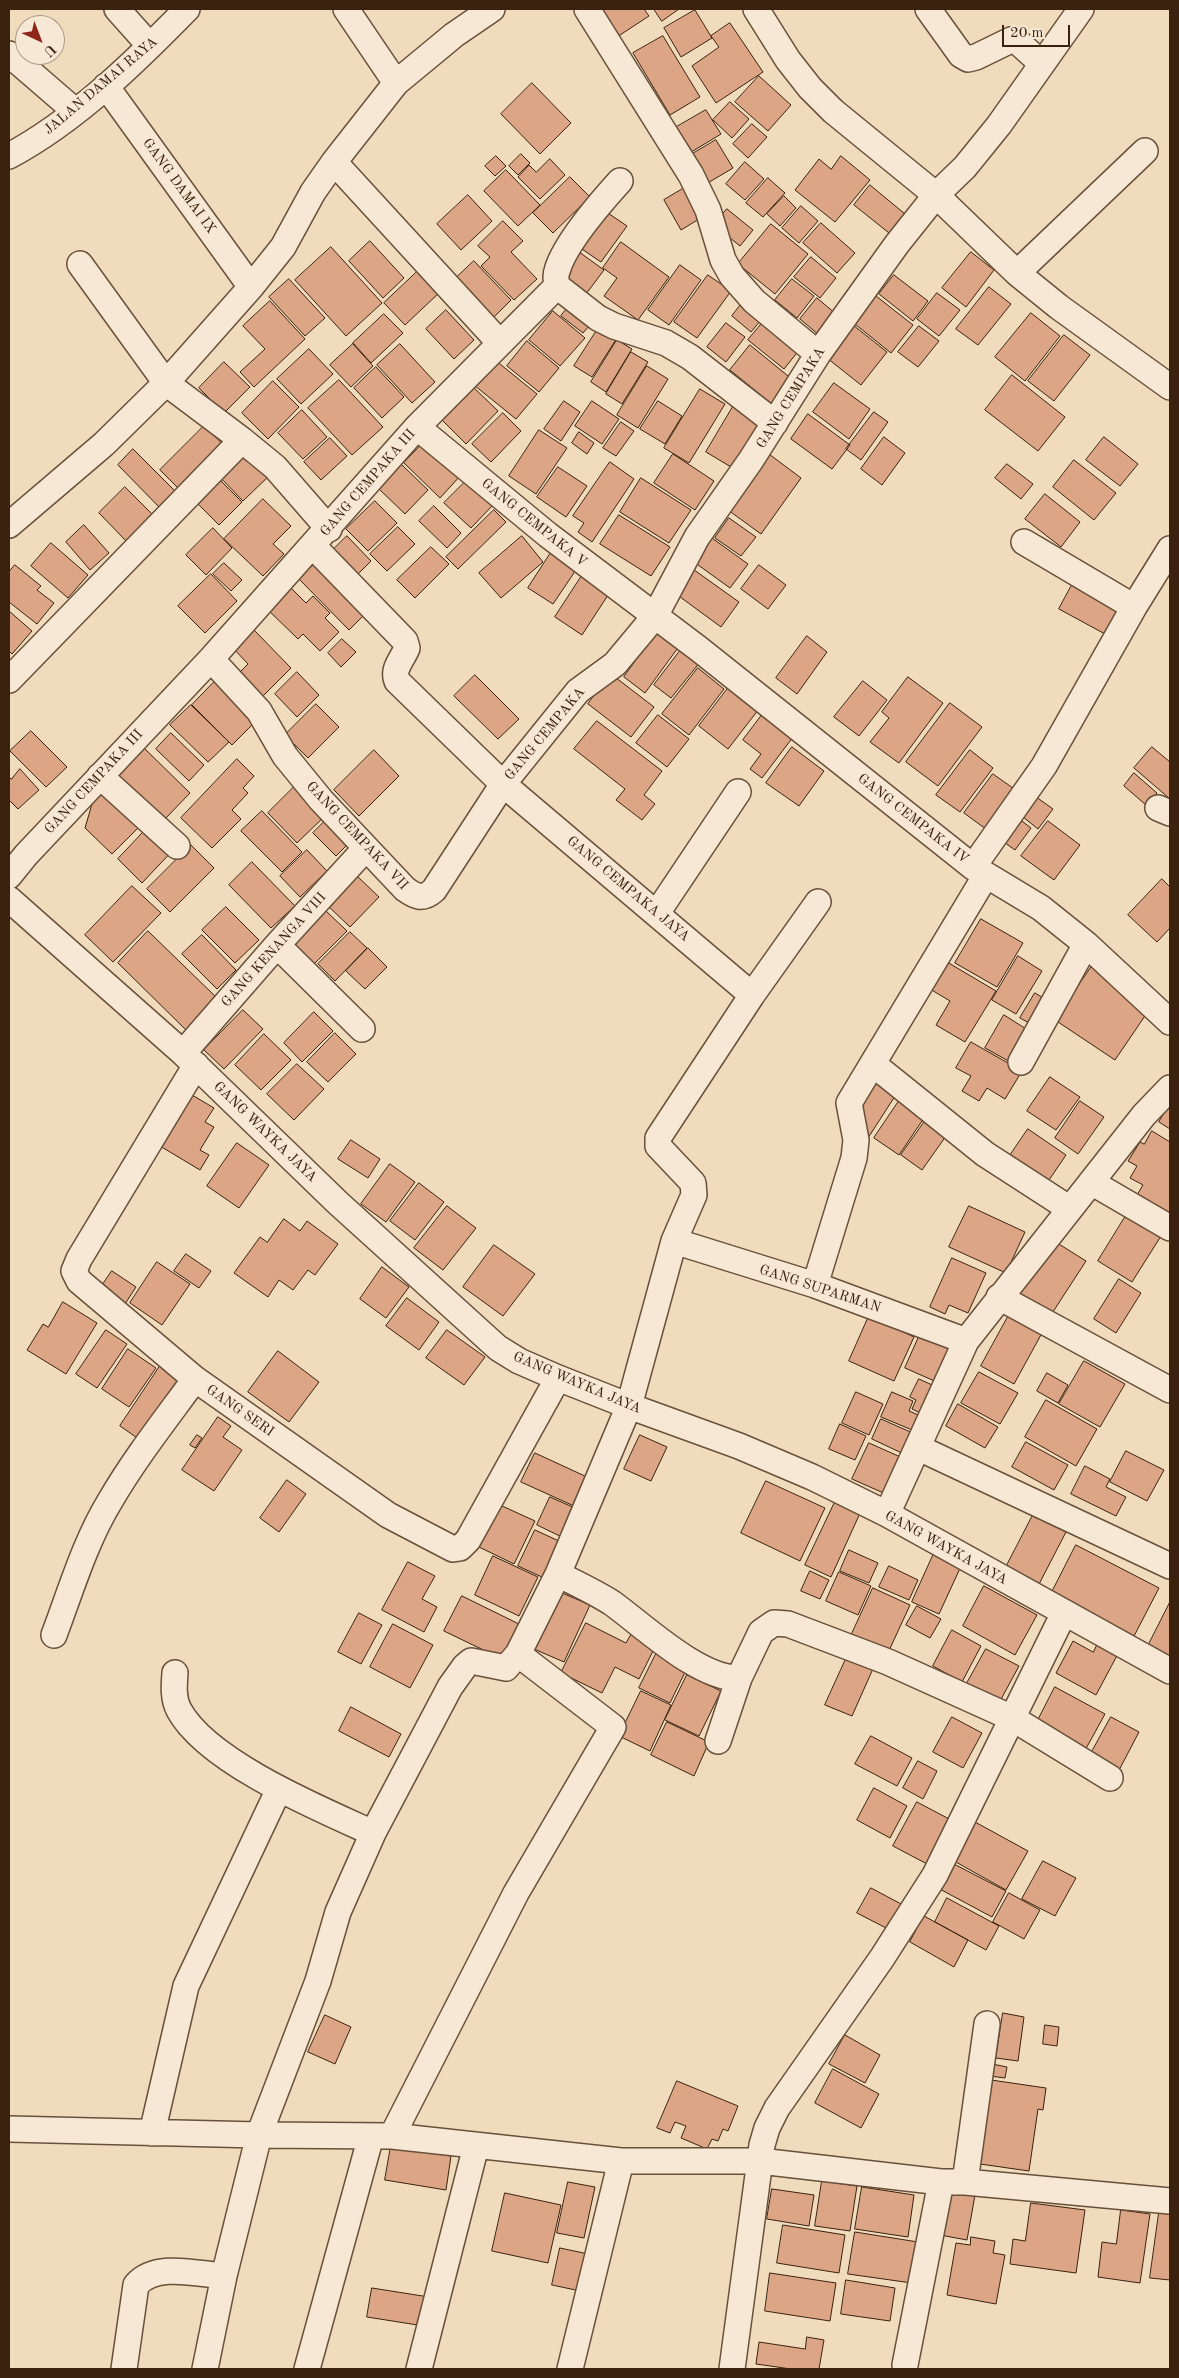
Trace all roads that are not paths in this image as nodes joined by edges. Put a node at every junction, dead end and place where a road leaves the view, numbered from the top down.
1 (117, 9) edge
2 (187, 9) edge
3 (346, 9) edge
4 (492, 9) edge
5 (587, 9) edge
6 (756, 9) edge
7 (928, 9) edge
8 (1081, 9) edge
9 (150, 46) junction
10 (9, 54) edge
11 (1042, 64) junction
12 (396, 83) junction
13 (106, 86) junction
14 (75, 111) junction
15 (1145, 151) dead end
16 (9, 156) edge
17 (334, 162) junction
18 (620, 181) dead end
19 (936, 195) junction
20 (80, 264) dead end
21 (1016, 273) junction
22 (557, 286) junction
23 (251, 287) junction
24 (500, 343) junction
25 (818, 354) junction
26 (166, 383) junction
27 (1170, 387) edge
28 (775, 423) junction
29 (416, 427) junction
30 (242, 440) junction
31 (9, 525) edge
32 (321, 537) junction
33 (1024, 542) dead end
34 (1170, 549) edge
35 (1134, 608) junction
36 (655, 616) junction
37 (211, 659) junction
38 (9, 680) edge
39 (100, 776) junction
40 (503, 784) junction
41 (738, 792) dead end
42 (178, 846) dead end
43 (366, 848) junction
44 (980, 871) junction
45 (9, 876) edge
46 (9, 900) edge
47 (818, 902) dead end
48 (657, 912) junction
49 (1086, 944) junction
50 (276, 945) junction
51 (752, 995) junction
52 (1170, 1022) edge
53 (362, 1029) dead end
54 (189, 1059) junction
55 (1021, 1062) dead end
56 (873, 1064) junction
57 (1170, 1088) edge
58 (1091, 1182) junction
59 (1070, 1209) junction
60 (1170, 1228) edge
61 (674, 1241) junction
62 (815, 1285) junction
63 (999, 1297) junction
64 (966, 1340) junction
65 (558, 1378) junction
66 (195, 1379) junction
67 (1170, 1390) edge
68 (629, 1406) junction
69 (919, 1448) junction
70 (887, 1514) junction
71 (1170, 1566) edge
72 (558, 1574) junction
73 (1064, 1613) junction
74 (54, 1635) dead end
75 (518, 1654) junction
76 (1170, 1672) edge
77 (175, 1673) dead end
78 (739, 1678) junction
79 (1012, 1718) junction
80 (718, 1741) dead end
81 (1110, 1778) dead end
82 (279, 1789) junction
83 (373, 1834) junction
84 (988, 2024) dead end
85 (9, 2129) edge
86 (152, 2133) junction
87 (259, 2135) junction
88 (382, 2136) junction
89 (476, 2146) junction
90 (621, 2161) junction
91 (760, 2161) junction
92 (941, 2182) junction
93 (965, 2182) junction
94 (1170, 2201) edge
95 (224, 2276) junction
96 (905, 2365) dead end
97 (124, 2369) edge
98 (205, 2369) edge
99 (307, 2369) edge
100 (419, 2369) edge
101 (570, 2369) edge
102 (732, 2369) edge

1 - 9 street
2 - 9 street, JALAN DAMAI RAYA
3 - 12 street
4 - 12 street
5 - 25 street
6 - 19 street
7 - 11 street
8 - 11 street, GANG CEMPAKA
9 - 13 street, JALAN DAMAI RAYA
10 - 14 street
11 - 19 street, GANG CEMPAKA
12 - 17 street
13 - 14 street, JALAN DAMAI RAYA
13 - 23 street, GANG DAMAI IX
14 - 16 street, JALAN DAMAI RAYA
15 - 21 street
17 - 23 street
17 - 24 street
18 - 22 street
19 - 21 street
19 - 25 street, GANG CEMPAKA
20 - 26 street
21 - 27 street
22 - 24 street, GANG CEMPAKA III
22 - 28 street
23 - 26 street
24 - 29 street, GANG CEMPAKA III
25 - 28 street, GANG CEMPAKA
26 - 30 street
26 - 31 street
28 - 36 street, GANG CEMPAKA
29 - 32 street, GANG CEMPAKA III
29 - 36 street, GANG CEMPAKA V
30 - 32 street
30 - 38 street
32 - 37 street, GANG CEMPAKA III
32 - 40 street, GANG CEMPAKA JAYA
33 - 35 street
34 - 35 street
35 - 44 street
36 - 40 street, GANG CEMPAKA
36 - 44 street, GANG CEMPAKA IV
37 - 39 street, GANG CEMPAKA III
37 - 43 street, GANG CEMPAKA VII
39 - 42 street
39 - 45 street, GANG CEMPAKA III
40 - 43 street, GANG CEMPAKA VII
40 - 48 street, GANG CEMPAKA JAYA
41 - 48 street
43 - 50 street, GANG KENANGA VIII
44 - 49 street, GANG CEMPAKA IV
44 - 56 street
46 - 54 street, GANG WAYKA JAYA
47 - 51 street
48 - 51 street, GANG CEMPAKA JAYA
49 - 52 street, GANG CEMPAKA IV
49 - 55 street
50 - 53 street
50 - 54 street, GANG KENANGA VIII
51 - 61 street
54 - 65 street, GANG WAYKA JAYA
54 - 66 street, GANG SERI
56 - 59 street
56 - 62 street
57 - 58 street
58 - 59 street
58 - 60 street
59 - 63 street
61 - 62 street, GANG SUPARMAN
61 - 68 street
62 - 64 street, GANG SUPARMAN
63 - 64 street
63 - 67 street
64 - 69 street
65 - 66 street, GANG SERI
65 - 68 street, GANG WAYKA JAYA
66 - 74 street
68 - 70 street, GANG WAYKA JAYA
68 - 72 street
69 - 70 street
69 - 71 street
70 - 73 street, GANG WAYKA JAYA
72 - 75 street
72 - 78 street
73 - 76 street, GANG WAYKA JAYA
73 - 79 street
75 - 83 street
75 - 88 street
77 - 82 street
78 - 79 street
78 - 80 street
79 - 81 street
79 - 91 street
82 - 83 street
82 - 86 street
83 - 87 street
84 - 93 street
85 - 86 street
86 - 87 street
87 - 88 street
87 - 95 street
88 - 89 street
88 - 99 street
89 - 90 street
89 - 100 street
90 - 91 street
90 - 101 street
91 - 92 street
91 - 102 street
92 - 93 street
92 - 96 street
93 - 94 street
95 - 97 street
95 - 98 street

